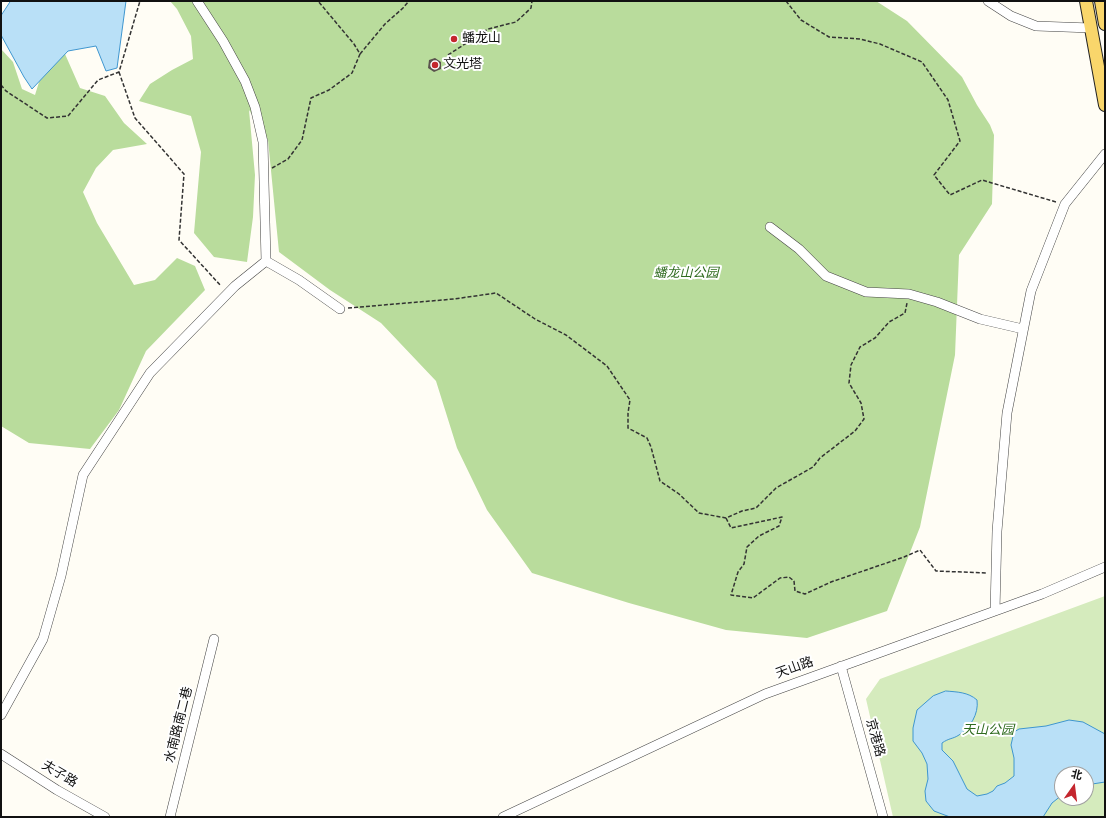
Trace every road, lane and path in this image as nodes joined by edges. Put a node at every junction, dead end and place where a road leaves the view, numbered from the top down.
1 (140, 1) edge
2 (197, 1) edge
3 (318, 1) edge
4 (409, 1) edge
5 (532, 1) edge
6 (786, 1) edge
7 (988, 1) edge
8 (1086, 1) edge
9 (1101, 1) edge
10 (1105, 24) edge
11 (1091, 28) junction
12 (360, 54) junction
13 (448, 55) dead end
14 (119, 72) junction
15 (1, 85) edge
16 (1105, 105) edge
17 (1105, 154) edge
18 (264, 173) junction
19 (1065, 204) junction
20 (770, 227) dead end
21 (266, 261) junction
22 (227, 293) junction
23 (910, 294) junction
24 (340, 309) joint
25 (1023, 329) junction
26 (726, 518) junction
27 (1105, 567) edge
28 (996, 573) junction
29 (995, 610) junction
30 (214, 639) dead end
31 (841, 666) junction
32 (1, 715) edge
33 (1, 754) edge
34 (106, 817) edge
35 (170, 817) edge
36 (503, 817) edge
37 (883, 817) edge

1 - 14 path
2 - 18 street
3 - 12 path
4 - 12 path
5 - 13 path
6 - 19 path
7 - 11 street
8 - 11 main road
9 - 10 main road
11 - 16 main road
12 - 18 path
14 - 15 path
14 - 22 path
17 - 19 street
18 - 21 street
19 - 25 street
20 - 23 street
21 - 22 street
21 - 24 street
22 - 32 street
23 - 25 street
23 - 26 path
24 - 26 path
25 - 28 street
26 - 28 path
27 - 29 street, 天山路
28 - 29 street
29 - 31 street, 天山路
30 - 35 street, 水南路南二巷
31 - 36 street, 天山路
31 - 37 street, 京港路
33 - 34 street, 夫子路

